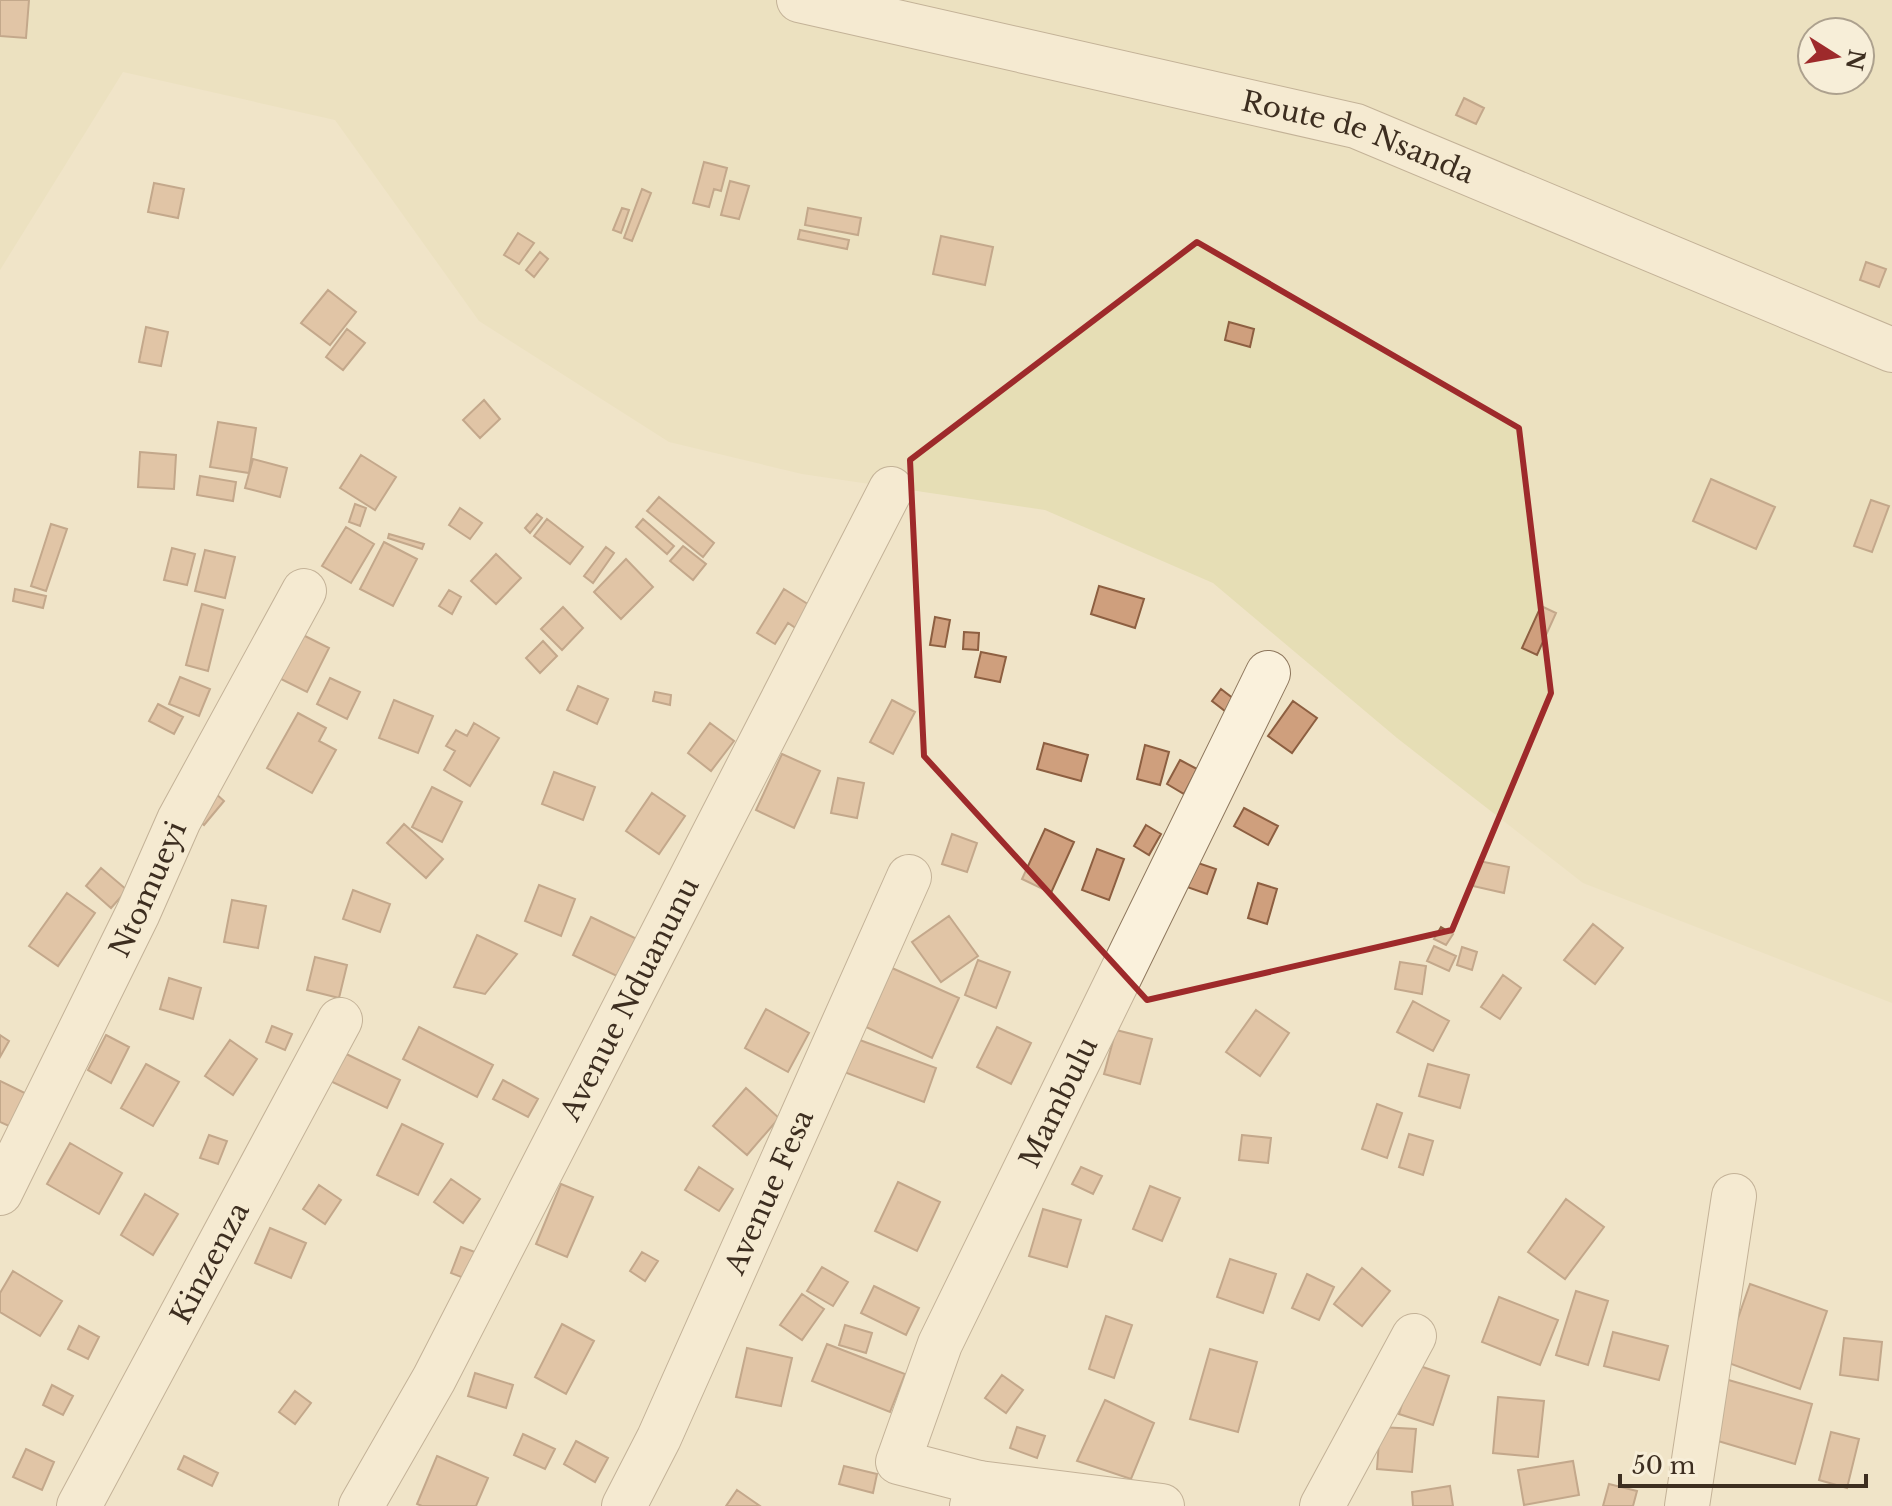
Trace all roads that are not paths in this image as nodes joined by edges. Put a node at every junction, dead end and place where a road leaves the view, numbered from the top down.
1 (799, 0) edge
2 (1892, 350) edge
3 (891, 489) dead end
4 (304, 591) dead end
5 (1268, 673) dead end
6 (909, 877) dead end
7 (340, 1020) dead end
8 (0, 1193) edge
9 (1734, 1196) dead end
10 (1414, 1336) dead end
11 (975, 1494) edge
12 (79, 1506) edge
13 (361, 1506) edge
14 (624, 1506) edge
15 (1162, 1506) edge
16 (1322, 1506) edge
17 (1687, 1506) edge

1 - 2 street, Route de Nsanda
3 - 13 street, Avenue Nduanunu
4 - 8 street, Ntomueyi
5 - 11 street, Mambulu
6 - 14 street, Avenue Fesa
7 - 12 street, Kinzenza
9 - 17 street
10 - 16 street
11 - 15 street, Mambulu

